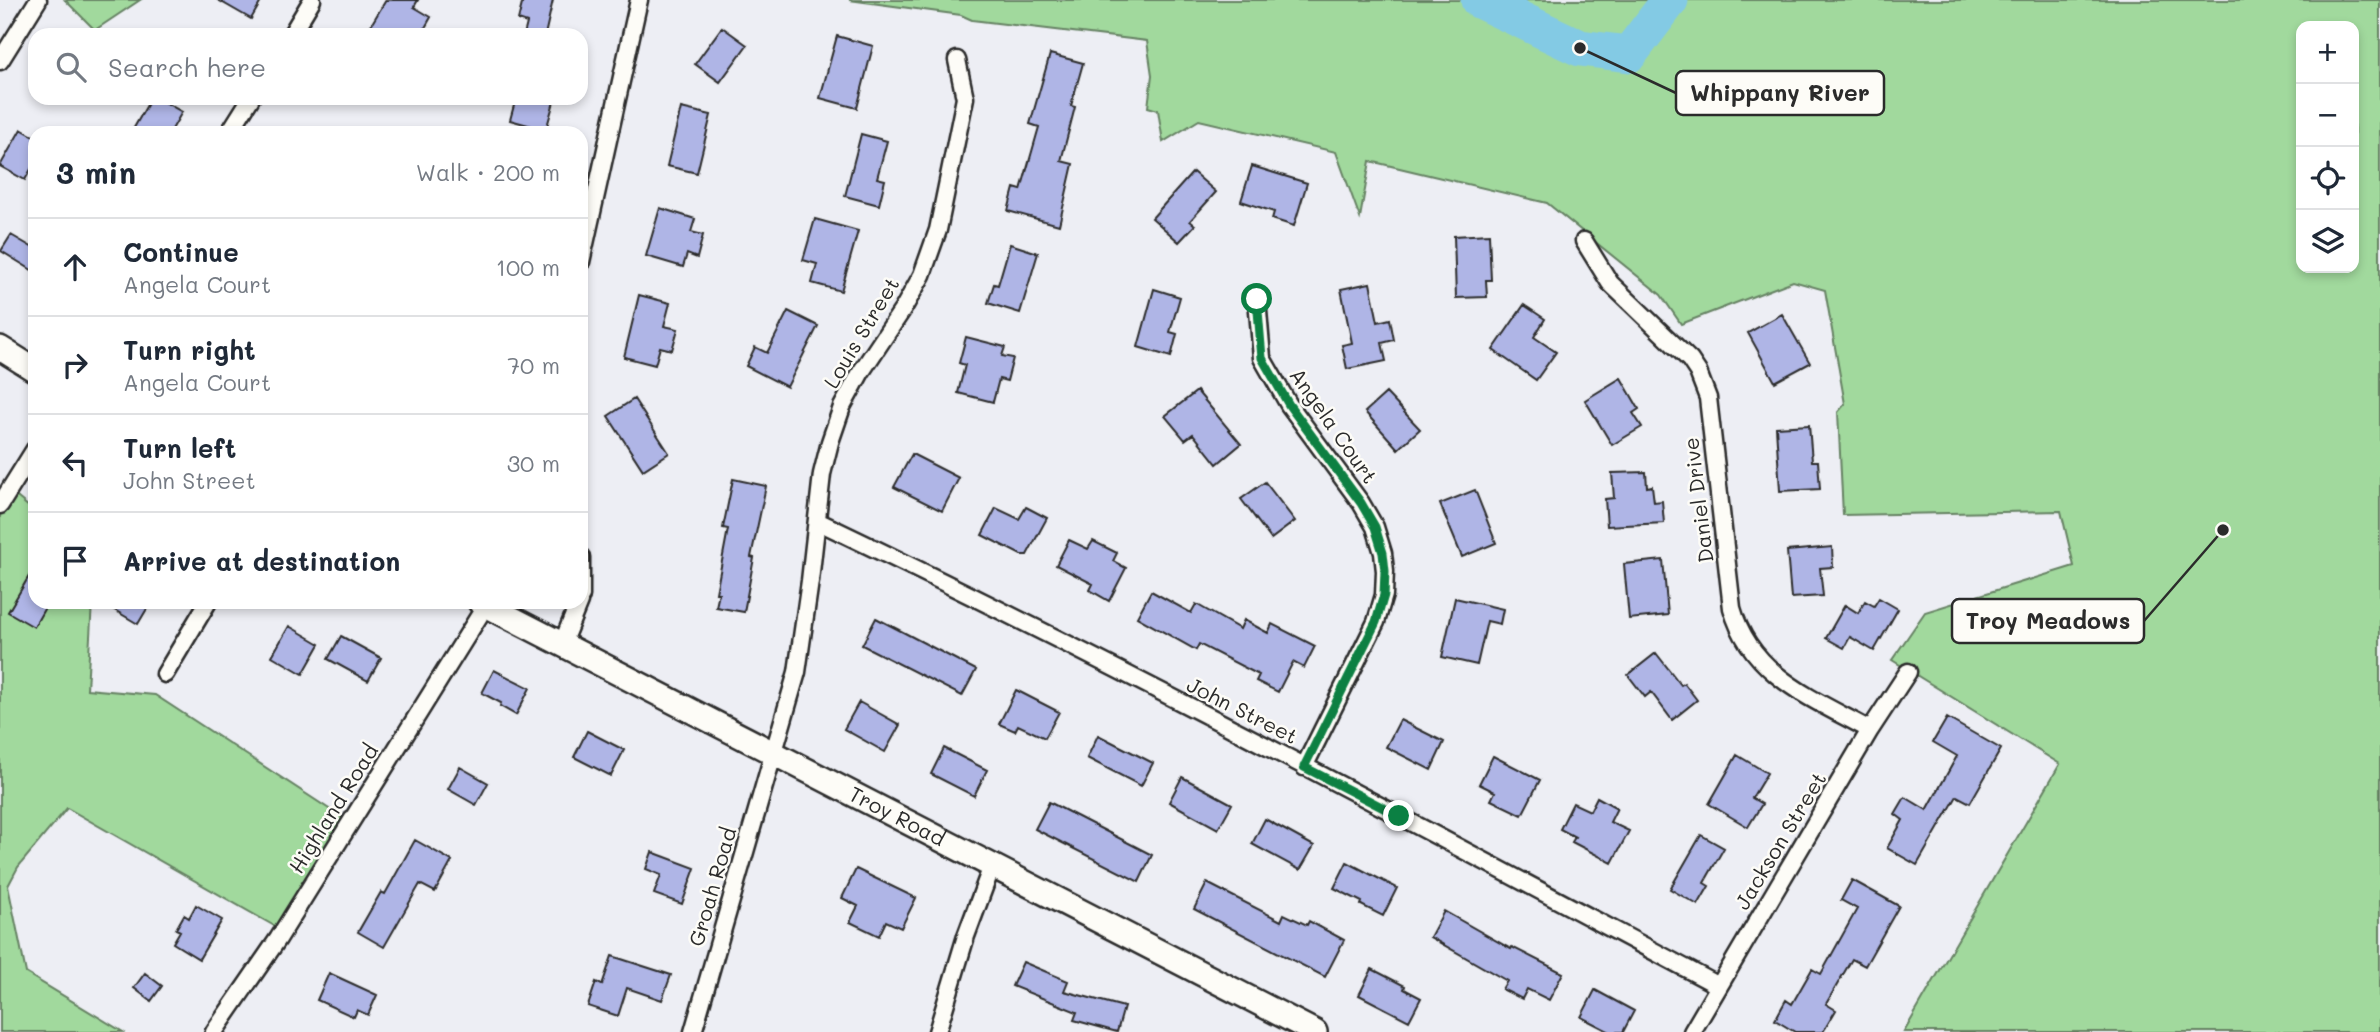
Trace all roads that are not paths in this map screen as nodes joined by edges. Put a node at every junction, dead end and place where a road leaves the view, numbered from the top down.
1 (38, 0) edge
2 (312, 0) edge
3 (639, 0) edge
4 (294, 28) edge
5 (957, 60) dead end
6 (0, 61) edge
7 (247, 105) edge
8 (233, 126) edge
9 (588, 230) edge
10 (1584, 241) dead end
11 (1257, 299) dead end
12 (0, 348) edge
13 (28, 366) edge
14 (28, 460) edge
15 (0, 505) edge
16 (817, 521) junction
17 (204, 609) edge
18 (479, 609) edge
19 (495, 609) edge
20 (576, 609) edge
21 (562, 644) junction
22 (1908, 672) dead end
23 (165, 674) dead end
24 (1870, 730) junction
25 (772, 753) junction
26 (1304, 767) junction
27 (992, 866) junction
28 (1719, 986) junction
29 (214, 1032) edge
30 (693, 1032) edge
31 (937, 1032) edge
32 (1315, 1032) edge
33 (1692, 1032) edge

1 - 6 street
2 - 4 street
3 - 9 street
5 - 16 street, Louis Street
7 - 8 street
10 - 24 street, Daniel Drive
11 - 26 street, Angela Court
12 - 13 street
14 - 15 street
16 - 25 street, Louis Street
16 - 26 street, John Street
17 - 23 street
18 - 29 street, Highland Road
19 - 21 street, Troy Road
20 - 21 street
21 - 25 street, Troy Road
22 - 24 street, Jackson Street
24 - 28 street, Jackson Street
25 - 27 street, Troy Road
25 - 30 street, Groah Road
26 - 28 street, John Street
27 - 31 street
27 - 32 street, Troy Road
28 - 33 street, Jackson Street

